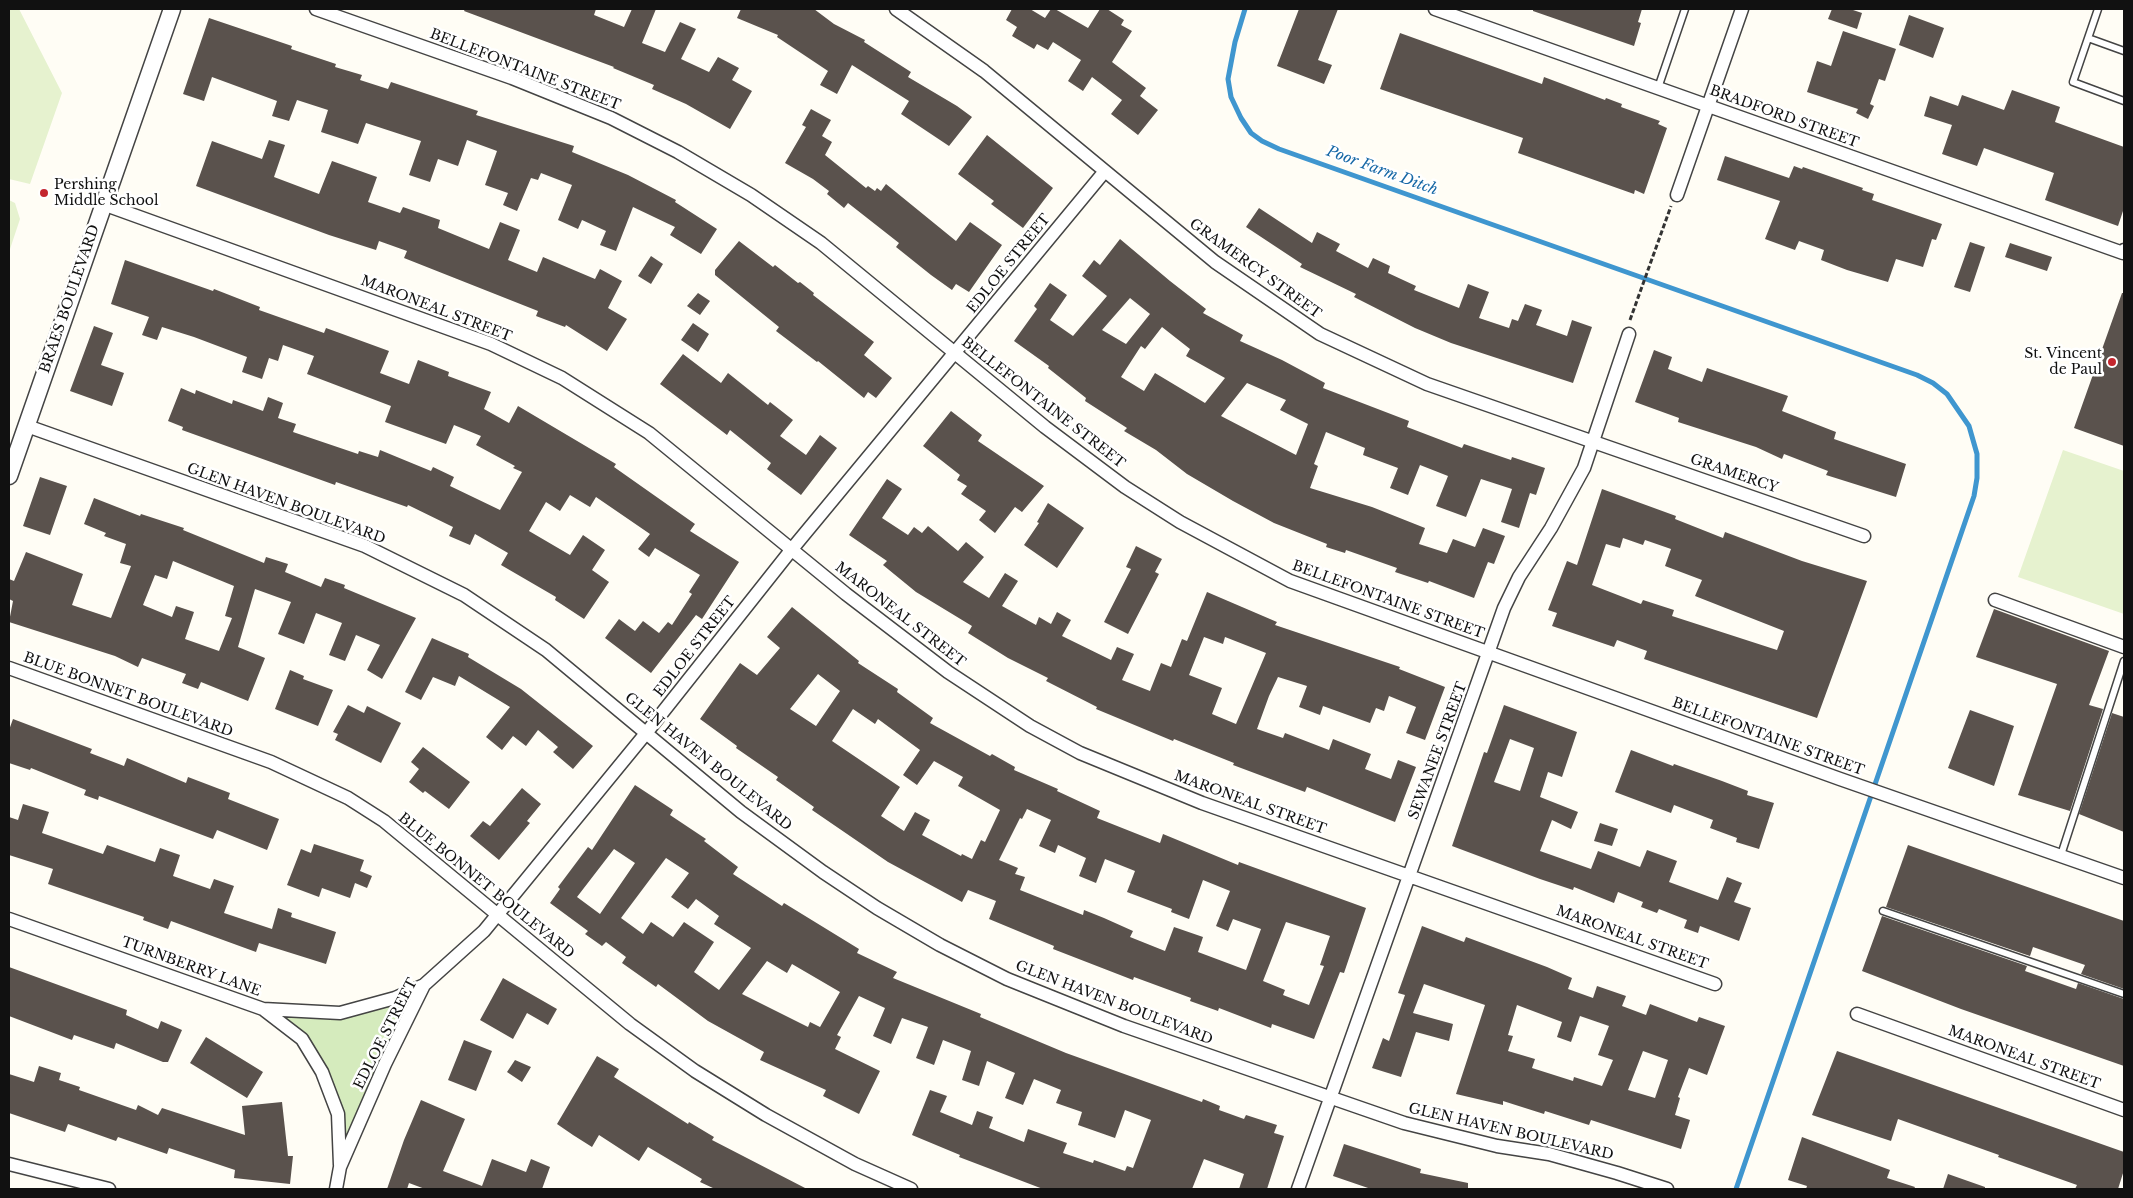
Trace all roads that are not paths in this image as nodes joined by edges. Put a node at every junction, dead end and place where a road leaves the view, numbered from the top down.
1 (172, 9) edge
2 (316, 9) edge
3 (896, 9) edge
4 (1435, 9) edge
5 (1686, 9) edge
6 (1742, 9) edge
7 (2098, 9) edge
8 (2088, 38) junction
9 (2124, 51) edge
10 (1658, 88) junction
11 (2124, 101) edge
12 (1708, 105) junction
13 (1105, 171) junction
14 (1677, 195) road end
15 (103, 204) junction
16 (2124, 252) edge
17 (1629, 334) dead end
18 (956, 353) junction
19 (27, 426) junction
20 (1593, 441) junction
21 (12, 459) edge
22 (9, 476) edge
23 (1864, 536) dead end
24 (792, 549) junction
25 (1994, 600) dead end
26 (2124, 647) edge
27 (1488, 653) junction
28 (2124, 661) edge
29 (9, 668) edge
30 (647, 732) junction
31 (2060, 855) junction
32 (1410, 875) junction
33 (2124, 878) edge
34 (1882, 911) dead end
35 (497, 915) junction
36 (9, 918) edge
37 (424, 984) junction
38 (1715, 984) dead end
39 (2124, 994) edge
40 (263, 1009) junction
41 (1857, 1014) dead end
42 (1330, 1098) junction
43 (2124, 1110) edge
44 (9, 1164) edge
45 (340, 1167) junction
46 (109, 1189) edge
47 (336, 1189) edge
48 (911, 1189) edge
49 (1298, 1189) edge
50 (1666, 1189) edge

1 - 15 street, BRAES BOULEVARD
2 - 18 street, BELLEFONTAINE STREET
3 - 13 street, GRAMERCY STREET
4 - 10 street, BRADFORD STREET
5 - 10 lane
6 - 12 street
7 - 8 lane
8 - 9 lane
8 - 11 lane
10 - 12 street, BRADFORD STREET
12 - 14 street
12 - 16 street, BRADFORD STREET
13 - 18 street, EDLOE STREET
13 - 20 street, GRAMERCY STREET
15 - 19 street, BRAES BOULEVARD
15 - 24 street, MARONEAL STREET
17 - 20 street, SEWANEE STREET
18 - 24 street, EDLOE STREET
18 - 27 street, BELLEFONTAINE STREET
19 - 21 street, BRAES BOULEVARD
19 - 30 street, GLEN HAVEN BOULEVARD
20 - 23 street, GRAMERCY
20 - 27 street, SEWANEE STREET
21 - 22 street, BRAES BOULEVARD
24 - 30 street, EDLOE STREET
24 - 32 street, MARONEAL STREET
25 - 26 street
27 - 31 street, BELLEFONTAINE STREET
27 - 32 street, SEWANEE STREET
28 - 31 lane
29 - 35 street, BLUE BONNET BOULEVARD
30 - 35 street, EDLOE STREET
30 - 42 street, GLEN HAVEN BOULEVARD
31 - 33 street, BELLEFONTAINE STREET
32 - 38 street, MARONEAL STREET
32 - 42 street, SEWANEE STREET
34 - 39 lane
35 - 37 street, EDLOE STREET
35 - 48 street, BLUE BONNET BOULEVARD
36 - 40 street, TURNBERRY LANE
37 - 40 street, TURNBERRY LANE
37 - 45 street, EDLOE STREET
40 - 45 street
41 - 43 street, MARONEAL STREET
42 - 49 street, SEWANEE STREET
42 - 50 street, GLEN HAVEN BOULEVARD
44 - 46 street
45 - 47 street, EDLOE STREET

